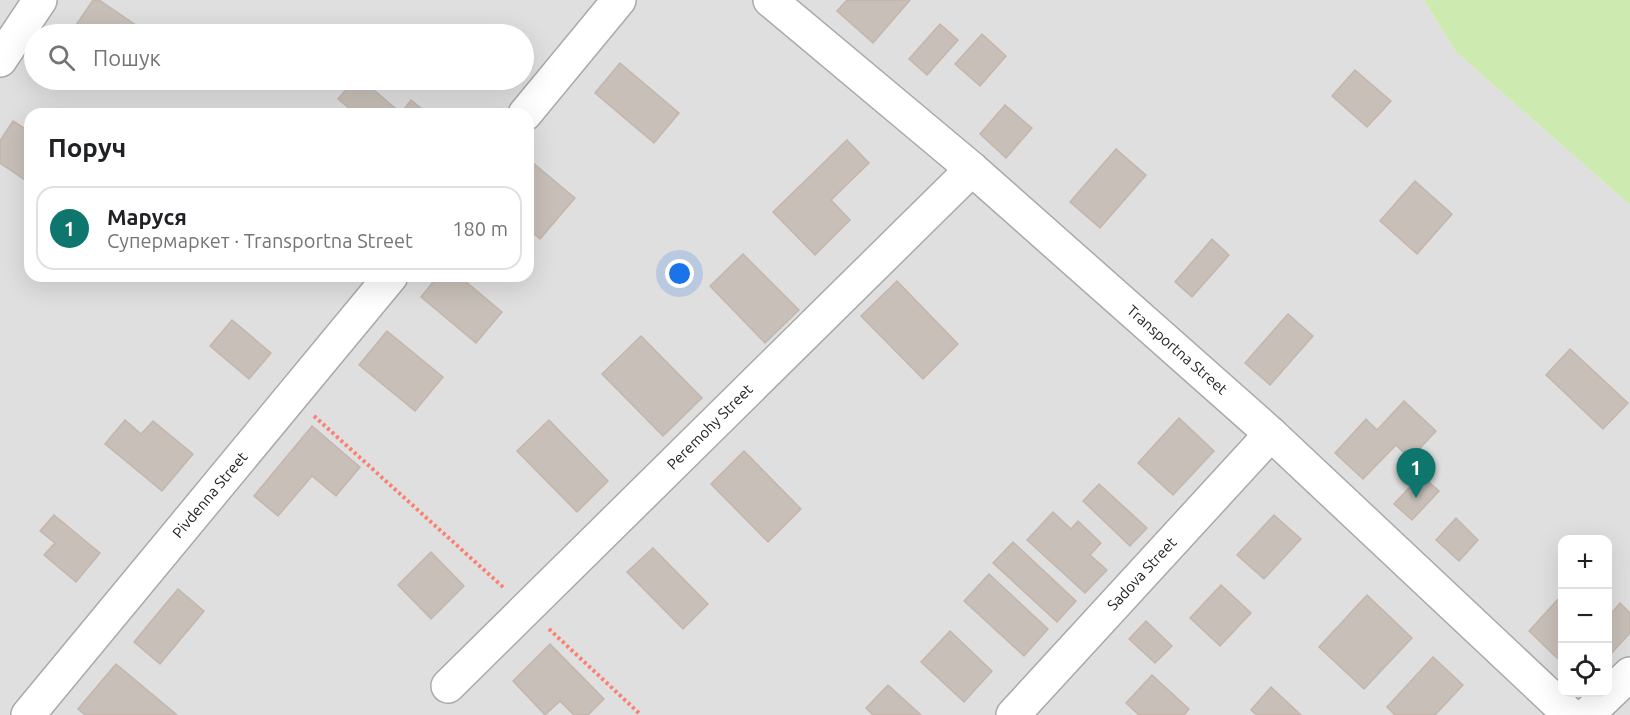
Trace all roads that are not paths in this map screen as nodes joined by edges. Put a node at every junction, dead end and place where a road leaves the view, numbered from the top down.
1 (40, 0) edge
2 (619, 0) edge
3 (770, 0) edge
4 (0, 60) edge
5 (530, 108) edge
6 (972, 169) junction
7 (386, 282) edge
8 (1271, 434) junction
9 (1630, 674) edge
10 (448, 686) dead end
11 (28, 715) edge
12 (1013, 715) edge
13 (1570, 715) edge
14 (1587, 715) edge

1 - 4 street
2 - 5 street
3 - 6 street, Transportna Street
6 - 8 street, Transportna Street
6 - 10 street, Peremohy Street
7 - 11 street, Pivdenna Street
8 - 12 street, Sadova Street
8 - 13 street, Transportna Street
9 - 14 street

